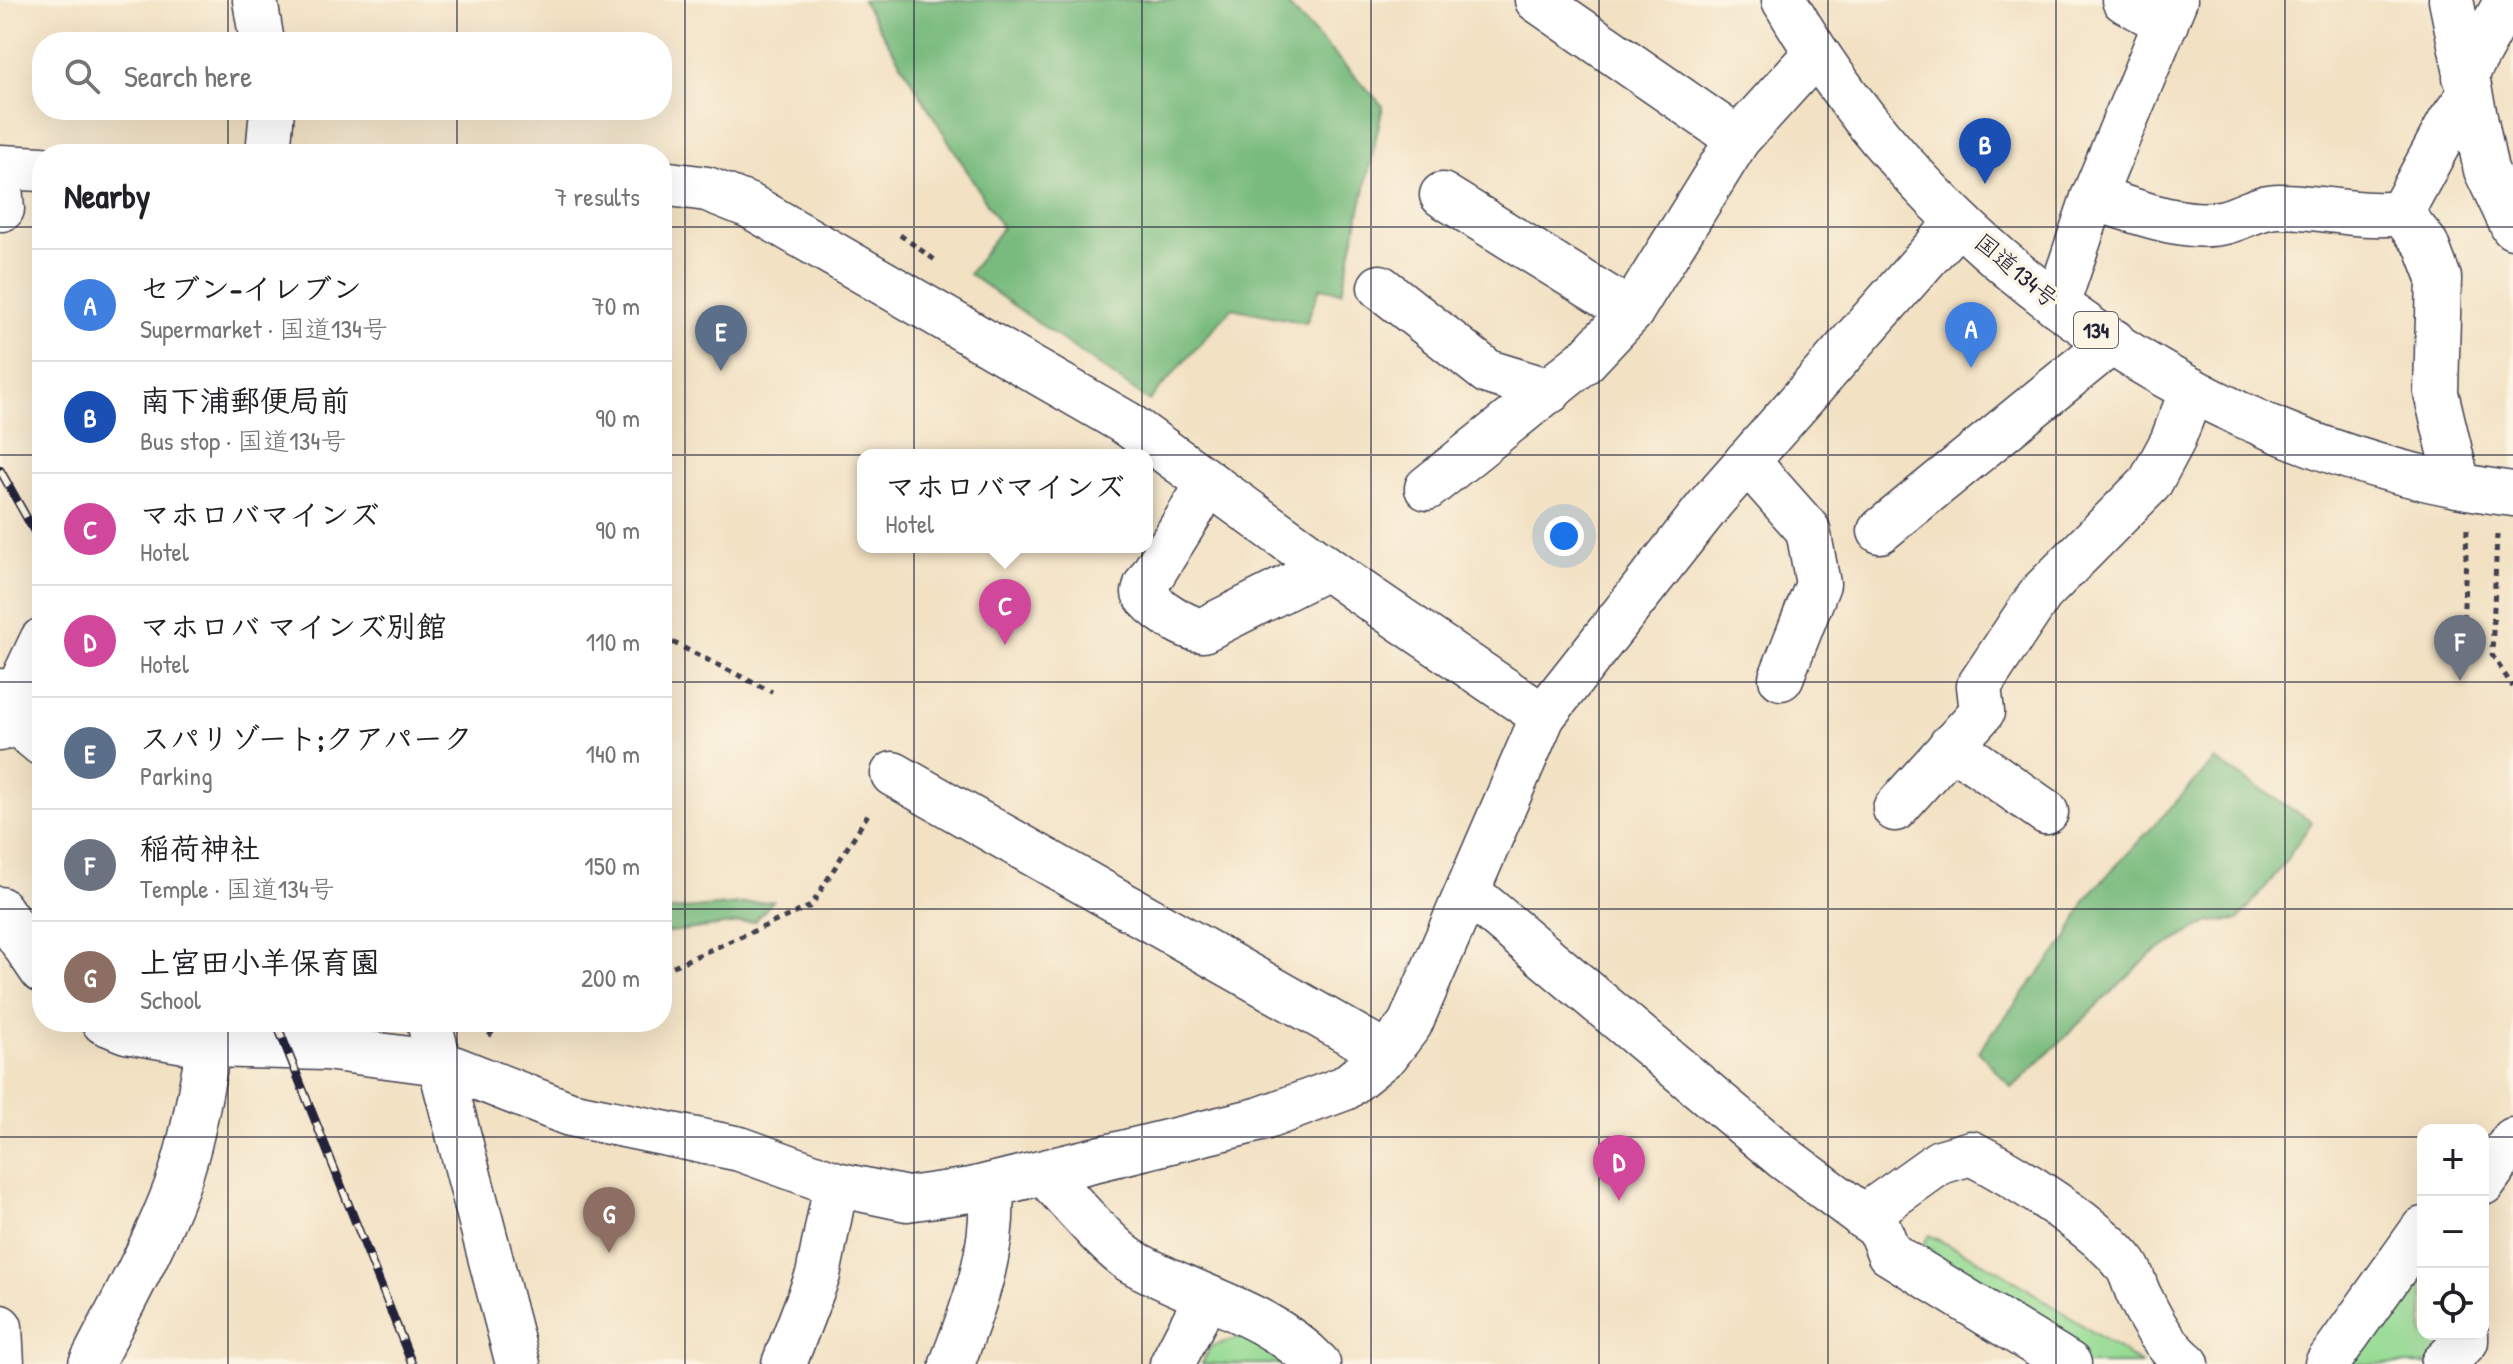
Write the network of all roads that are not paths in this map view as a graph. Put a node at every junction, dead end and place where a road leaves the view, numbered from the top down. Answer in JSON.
{"nodes":[{"id":1,"x":255,"y":0,"type":"edge"},
{"id":2,"x":1537,"y":0,"type":"edge"},
{"id":3,"x":1784,"y":0,"type":"edge"},
{"id":4,"x":2124,"y":0,"type":"edge"},
{"id":5,"x":2451,"y":0,"type":"edge"},
{"id":6,"x":2507,"y":0,"type":"edge"},
{"id":7,"x":2170,"y":11,"type":"edge"},
{"id":8,"x":260,"y":32,"type":"edge"},
{"id":9,"x":1815,"y":54,"type":"junction"},
{"id":10,"x":2468,"y":86,"type":"junction"},
{"id":11,"x":271,"y":120,"type":"edge"},
{"id":12,"x":1738,"y":139,"type":"junction"},
{"id":13,"x":269,"y":144,"type":"edge"},
{"id":14,"x":0,"y":167,"type":"edge"},
{"id":15,"x":32,"y":169,"type":"edge"},
{"id":16,"x":672,"y":184,"type":"edge"},
{"id":17,"x":1442,"y":195,"type":"dead end"},
{"id":18,"x":2093,"y":198,"type":"junction"},
{"id":19,"x":2401,"y":213,"type":"junction"},
{"id":20,"x":1958,"y":222,"type":"junction"},
{"id":21,"x":2513,"y":227,"type":"edge"},
{"id":22,"x":1380,"y":287,"type":"dead end"},
{"id":23,"x":2057,"y":305,"type":"junction"},
{"id":24,"x":1631,"y":312,"type":"junction"},
{"id":25,"x":2113,"y":341,"type":"junction"},
{"id":26,"x":2192,"y":390,"type":"junction"},
{"id":27,"x":1550,"y":391,"type":"junction"},
{"id":28,"x":1747,"y":461,"type":"junction"},
{"id":29,"x":1209,"y":483,"type":"junction"},
{"id":30,"x":1427,"y":488,"type":"dead end"},
{"id":31,"x":2485,"y":490,"type":"edge"},
{"id":32,"x":1880,"y":531,"type":"dead end"},
{"id":33,"x":1326,"y":568,"type":"junction"},
{"id":34,"x":32,"y":658,"type":"edge"},
{"id":35,"x":1781,"y":678,"type":"dead end"},
{"id":36,"x":3,"y":710,"type":"edge"},
{"id":37,"x":1543,"y":716,"type":"junction"},
{"id":38,"x":32,"y":736,"type":"edge"},
{"id":39,"x":1951,"y":745,"type":"junction"},
{"id":40,"x":893,"y":774,"type":"road end"},
{"id":41,"x":1895,"y":809,"type":"dead end"},
{"id":42,"x":2046,"y":812,"type":"dead end"},
{"id":43,"x":1468,"y":892,"type":"junction"},
{"id":44,"x":0,"y":909,"type":"edge"},
{"id":45,"x":32,"y":956,"type":"edge"},
{"id":46,"x":132,"y":1032,"type":"edge"},
{"id":47,"x":434,"y":1042,"type":"edge"},
{"id":48,"x":209,"y":1045,"type":"junction"},
{"id":49,"x":1387,"y":1054,"type":"junction"},
{"id":50,"x":2513,"y":1114,"type":"edge"},
{"id":51,"x":2489,"y":1140,"type":"edge"},
{"id":52,"x":2513,"y":1140,"type":"edge"},
{"id":53,"x":1044,"y":1173,"type":"junction"},
{"id":54,"x":2489,"y":1174,"type":"edge"},
{"id":55,"x":836,"y":1184,"type":"junction"},
{"id":56,"x":991,"y":1186,"type":"junction"},
{"id":57,"x":1863,"y":1217,"type":"junction"},
{"id":58,"x":2417,"y":1237,"type":"edge"},
{"id":59,"x":1206,"y":1298,"type":"junction"},
{"id":60,"x":0,"y":1327,"type":"edge"},
{"id":61,"x":2466,"y":1340,"type":"edge"},
{"id":62,"x":2,"y":1364,"type":"edge"},
{"id":63,"x":91,"y":1364,"type":"edge"},
{"id":64,"x":518,"y":1364,"type":"edge"},
{"id":65,"x":784,"y":1364,"type":"edge"},
{"id":66,"x":952,"y":1364,"type":"edge"},
{"id":67,"x":1172,"y":1364,"type":"edge"},
{"id":68,"x":1318,"y":1364,"type":"edge"},
{"id":69,"x":2069,"y":1364,"type":"edge"},
{"id":70,"x":2187,"y":1364,"type":"edge"},
{"id":71,"x":2327,"y":1364,"type":"edge"},
{"id":72,"x":2443,"y":1364,"type":"edge"}],
"edges":[{"from":1,"to":8,"type":"main road"},
{"from":2,"to":12,"type":"main road"},
{"from":3,"to":9,"type":"main road","name":"国道134号","number":"134"},
{"from":4,"to":7,"type":"main road"},
{"from":5,"to":10,"type":"main road"},
{"from":6,"to":10,"type":"main road"},
{"from":7,"to":18,"type":"main road"},
{"from":9,"to":12,"type":"main road"},
{"from":9,"to":20,"type":"main road","name":"国道134号","number":"134"},
{"from":10,"to":19,"type":"main road"},
{"from":10,"to":21,"type":"main road"},
{"from":11,"to":13,"type":"main road"},
{"from":12,"to":24,"type":"main road"},
{"from":14,"to":15,"type":"main road"},
{"from":16,"to":29,"type":"main road"},
{"from":17,"to":24,"type":"main road"},
{"from":18,"to":19,"type":"main road"},
{"from":18,"to":23,"type":"main road"},
{"from":19,"to":31,"type":"main road"},
{"from":20,"to":23,"type":"main road","name":"国道134号","number":"134"},
{"from":20,"to":28,"type":"main road"},
{"from":22,"to":27,"type":"main road"},
{"from":23,"to":25,"type":"main road","name":"国道134号","number":"134"},
{"from":24,"to":27,"type":"main road"},
{"from":25,"to":26,"type":"main road","name":"国道134号","number":"134"},
{"from":25,"to":32,"type":"main road"},
{"from":26,"to":31,"type":"main road","name":"国道134号","number":"134"},
{"from":26,"to":39,"type":"main road"},
{"from":27,"to":30,"type":"main road"},
{"from":28,"to":35,"type":"main road"},
{"from":28,"to":37,"type":"main road"},
{"from":29,"to":33,"type":"main road"},
{"from":29,"to":33,"type":"main road"},
{"from":33,"to":37,"type":"main road"},
{"from":34,"to":36,"type":"main road"},
{"from":36,"to":38,"type":"main road"},
{"from":37,"to":43,"type":"main road"},
{"from":39,"to":41,"type":"main road"},
{"from":39,"to":42,"type":"main road"},
{"from":40,"to":49,"type":"main road"},
{"from":43,"to":49,"type":"main road"},
{"from":43,"to":57,"type":"main road"},
{"from":44,"to":45,"type":"main road"},
{"from":46,"to":48,"type":"main road"},
{"from":47,"to":48,"type":"main road"},
{"from":47,"to":55,"type":"main road"},
{"from":47,"to":64,"type":"main road"},
{"from":48,"to":63,"type":"main road"},
{"from":49,"to":53,"type":"main road"},
{"from":50,"to":51,"type":"main road"},
{"from":52,"to":54,"type":"main road"},
{"from":53,"to":56,"type":"main road"},
{"from":53,"to":59,"type":"main road"},
{"from":55,"to":56,"type":"main road"},
{"from":55,"to":65,"type":"main road"},
{"from":56,"to":66,"type":"main road"},
{"from":57,"to":69,"type":"main road"},
{"from":57,"to":70,"type":"main road"},
{"from":58,"to":71,"type":"main road"},
{"from":59,"to":67,"type":"main road"},
{"from":59,"to":68,"type":"main road"},
{"from":60,"to":62,"type":"main road"},
{"from":61,"to":72,"type":"main road"}]}
